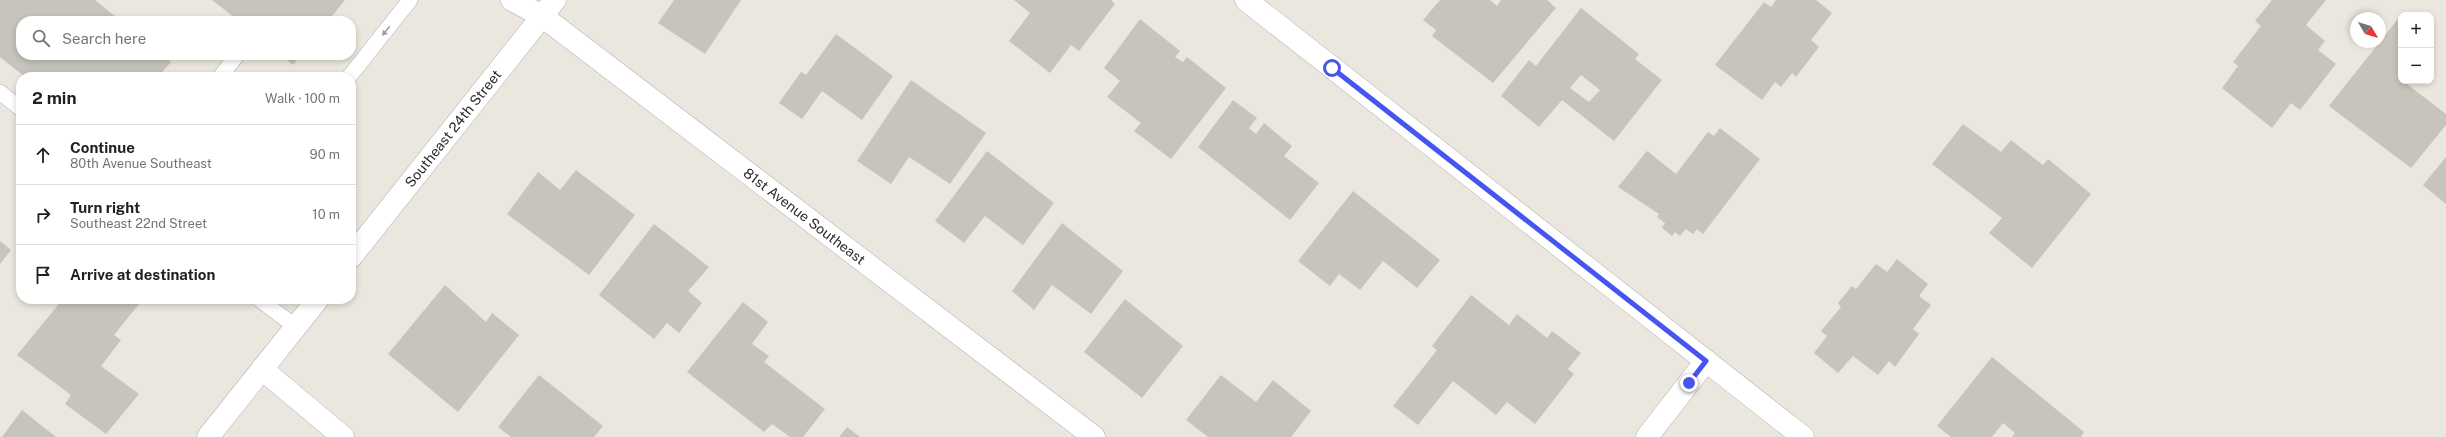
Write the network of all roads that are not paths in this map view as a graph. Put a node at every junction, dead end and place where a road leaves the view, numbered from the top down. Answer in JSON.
{"nodes":[{"id":1,"x":410,"y":0,"type":"edge"},
{"id":2,"x":512,"y":0,"type":"edge"},
{"id":3,"x":1246,"y":0,"type":"edge"},
{"id":4,"x":548,"y":8,"type":"edge"},
{"id":5,"x":233,"y":60,"type":"edge"},
{"id":6,"x":224,"y":72,"type":"edge"},
{"id":7,"x":353,"y":72,"type":"edge"},
{"id":8,"x":0,"y":92,"type":"edge"},
{"id":9,"x":16,"y":105,"type":"edge"},
{"id":10,"x":356,"y":251,"type":"edge"},
{"id":11,"x":266,"y":304,"type":"edge"},
{"id":12,"x":314,"y":304,"type":"edge"},
{"id":13,"x":296,"y":327,"type":"junction"},
{"id":14,"x":1706,"y":361,"type":"junction"},
{"id":15,"x":262,"y":370,"type":"junction"},
{"id":16,"x":208,"y":437,"type":"edge"},
{"id":17,"x":343,"y":437,"type":"edge"},
{"id":18,"x":1094,"y":437,"type":"edge"},
{"id":19,"x":1647,"y":437,"type":"edge"},
{"id":20,"x":1803,"y":437,"type":"edge"}],
"edges":[{"from":1,"to":7,"type":"lane","one_way":true},
{"from":2,"to":4,"type":"street","name":"81st Avenue Southeast"},
{"from":3,"to":14,"type":"street"},
{"from":4,"to":10,"type":"street","name":"Southeast 24th Street"},
{"from":4,"to":18,"type":"street","name":"81st Avenue Southeast"},
{"from":5,"to":6,"type":"lane"},
{"from":8,"to":9,"type":"lane"},
{"from":11,"to":13,"type":"lane"},
{"from":12,"to":13,"type":"street"},
{"from":13,"to":15,"type":"street"},
{"from":14,"to":19,"type":"street"},
{"from":14,"to":20,"type":"street"},
{"from":15,"to":16,"type":"street"},
{"from":15,"to":17,"type":"street"}]}
